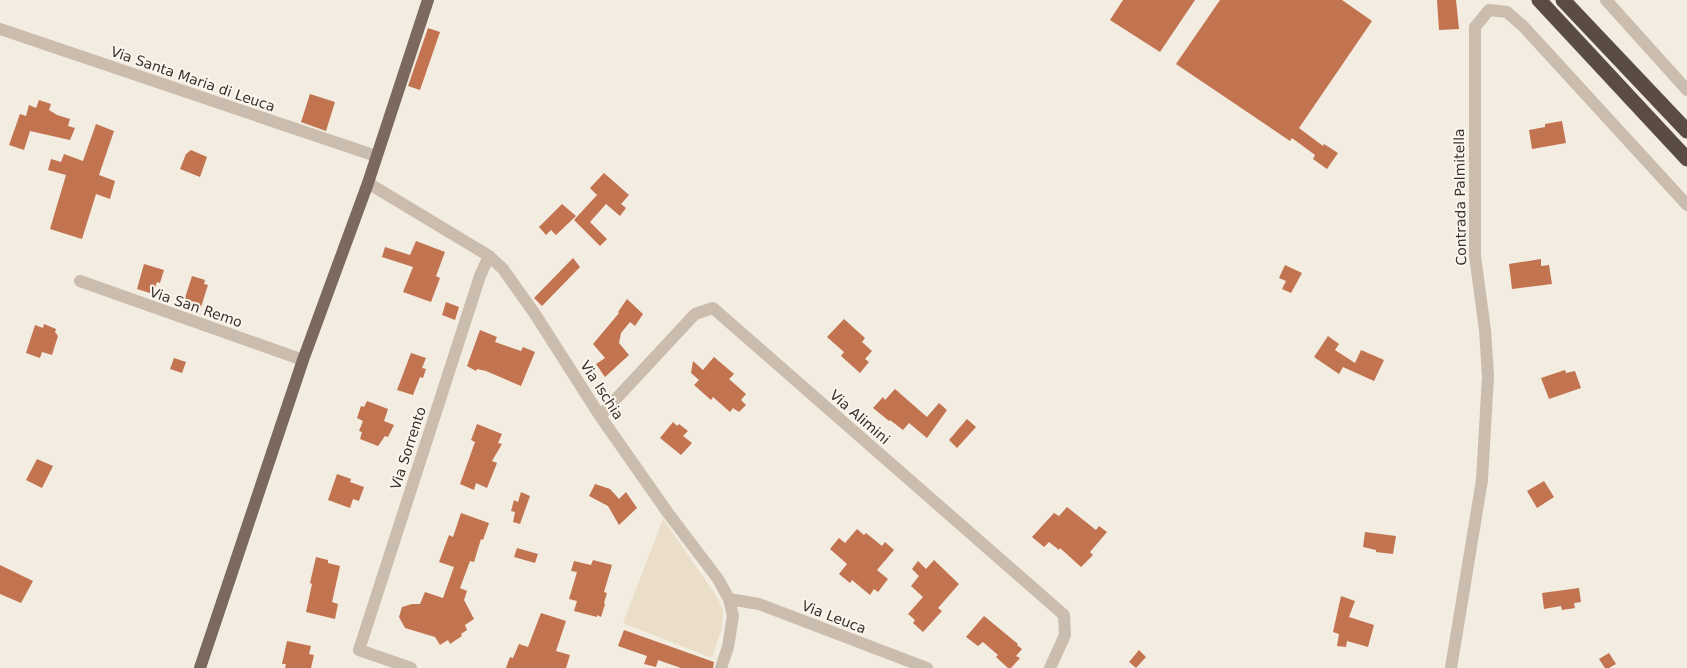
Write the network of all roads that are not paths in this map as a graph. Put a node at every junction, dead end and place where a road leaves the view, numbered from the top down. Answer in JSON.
{"nodes":[{"id":1,"x":428,"y":0,"type":"edge"},
{"id":2,"x":1540,"y":0,"type":"edge"},
{"id":3,"x":1564,"y":0,"type":"edge"},
{"id":4,"x":1606,"y":0,"type":"edge"},
{"id":5,"x":0,"y":29,"type":"edge"},
{"id":6,"x":1687,"y":90,"type":"edge"},
{"id":7,"x":1687,"y":131,"type":"edge"},
{"id":8,"x":376,"y":156,"type":"junction"},
{"id":9,"x":1687,"y":159,"type":"edge"},
{"id":10,"x":368,"y":183,"type":"junction"},
{"id":11,"x":1687,"y":206,"type":"edge"},
{"id":12,"x":489,"y":256,"type":"junction"},
{"id":13,"x":80,"y":282,"type":"dead end"},
{"id":14,"x":303,"y":360,"type":"junction"},
{"id":15,"x":600,"y":416,"type":"junction"},
{"id":16,"x":729,"y":599,"type":"junction"},
{"id":17,"x":200,"y":668,"type":"edge"},
{"id":18,"x":411,"y":668,"type":"edge"},
{"id":19,"x":721,"y":668,"type":"edge"},
{"id":20,"x":927,"y":668,"type":"edge"},
{"id":21,"x":1050,"y":668,"type":"edge"},
{"id":22,"x":1451,"y":668,"type":"edge"}],
"edges":[{"from":1,"to":8,"type":"main road"},
{"from":2,"to":9,"type":"highway"},
{"from":3,"to":7,"type":"highway"},
{"from":4,"to":6,"type":"street"},
{"from":5,"to":8,"type":"street","name":"Via Santa Maria di Leuca"},
{"from":8,"to":10,"type":"main road"},
{"from":10,"to":12,"type":"street","name":"Via Ischia"},
{"from":10,"to":14,"type":"main road"},
{"from":11,"to":22,"type":"street","name":"Contrada Palmitella"},
{"from":12,"to":15,"type":"street","name":"Via Ischia"},
{"from":12,"to":18,"type":"street","name":"Via Sorrento"},
{"from":13,"to":14,"type":"street","name":"Via San Remo"},
{"from":14,"to":17,"type":"main road"},
{"from":15,"to":16,"type":"street","name":"Via Ischia"},
{"from":15,"to":21,"type":"street","name":"Via Alimini"},
{"from":16,"to":19,"type":"street","name":"Via Ischia"},
{"from":16,"to":20,"type":"street","name":"Via Leuca"}]}
